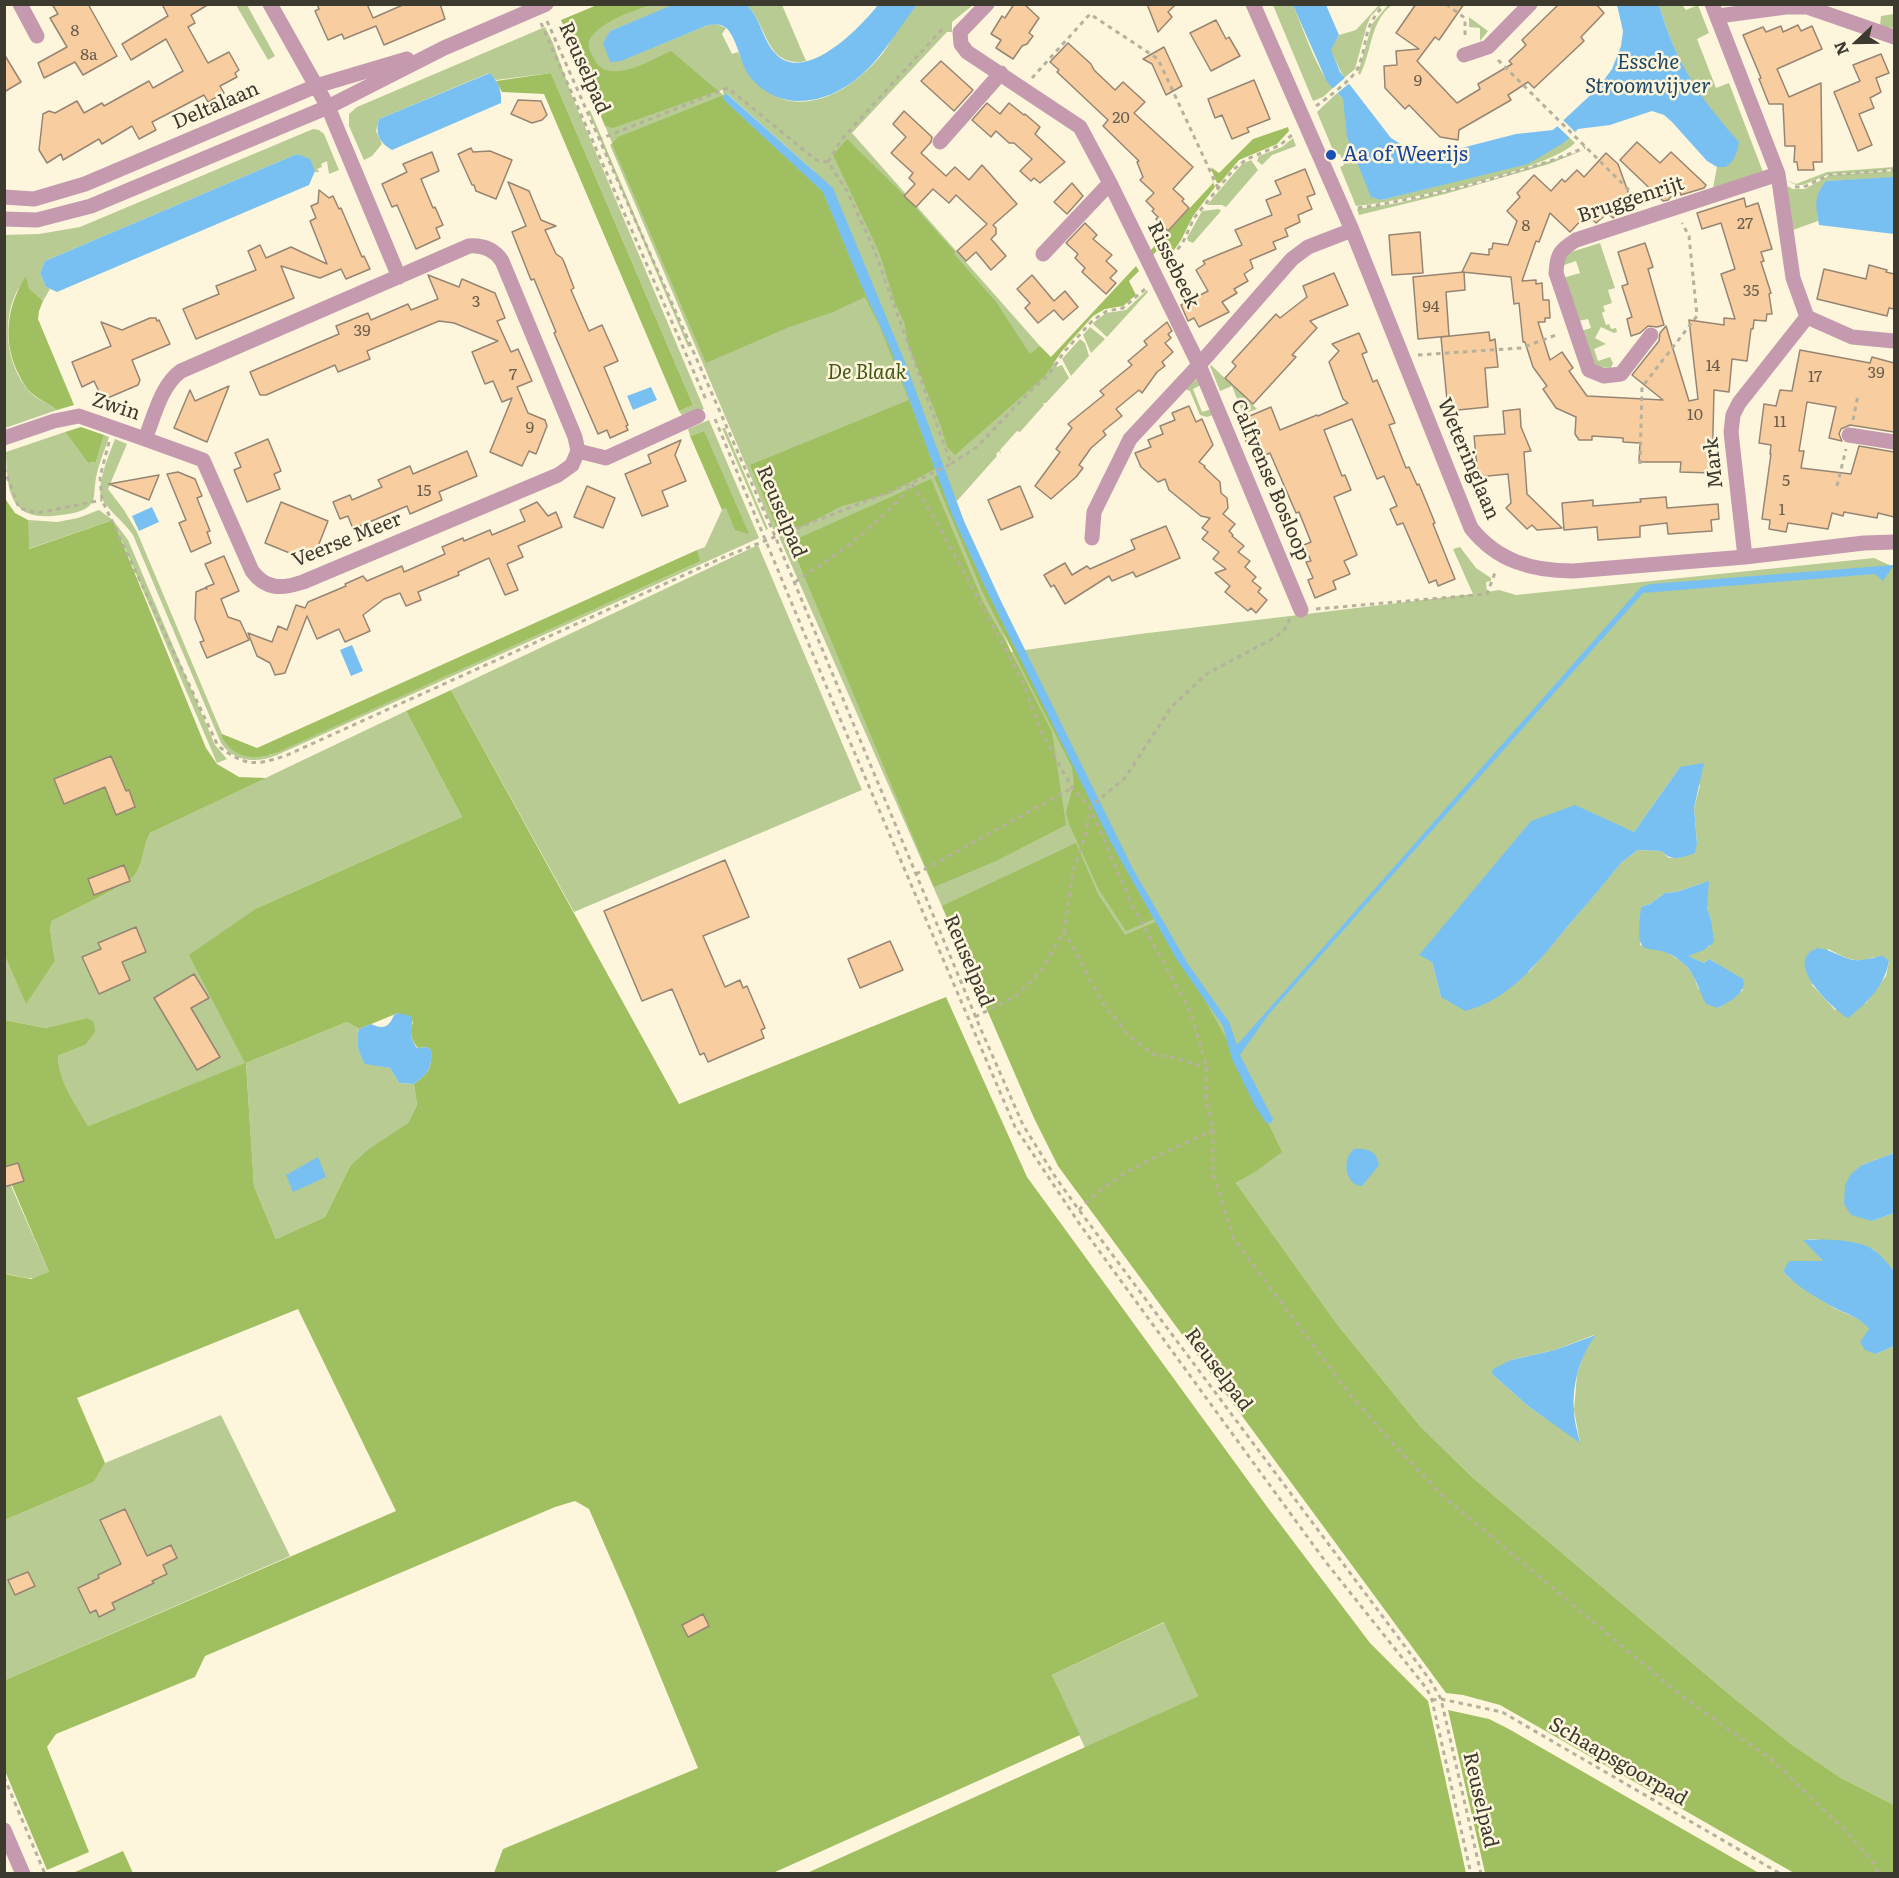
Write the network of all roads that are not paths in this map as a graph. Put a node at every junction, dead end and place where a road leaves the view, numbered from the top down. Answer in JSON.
{"nodes":[{"id":1,"x":20,"y":4,"type":"edge"},
{"id":2,"x":270,"y":4,"type":"edge"},
{"id":3,"x":987,"y":4,"type":"edge"},
{"id":4,"x":1253,"y":4,"type":"edge"},
{"id":5,"x":1530,"y":4,"type":"edge"},
{"id":6,"x":541,"y":7,"type":"edge"},
{"id":7,"x":1715,"y":10,"type":"edge"},
{"id":8,"x":37,"y":36,"type":"dead end"},
{"id":9,"x":1894,"y":38,"type":"edge"},
{"id":10,"x":444,"y":48,"type":"junction"},
{"id":11,"x":1464,"y":55,"type":"road end"},
{"id":12,"x":1001,"y":72,"type":"junction"},
{"id":13,"x":316,"y":86,"type":"junction"},
{"id":14,"x":328,"y":107,"type":"junction"},
{"id":15,"x":940,"y":142,"type":"dead end"},
{"id":16,"x":1779,"y":178,"type":"junction"},
{"id":17,"x":1110,"y":183,"type":"junction"},
{"id":18,"x":4,"y":197,"type":"edge"},
{"id":19,"x":4,"y":219,"type":"edge"},
{"id":20,"x":1352,"y":230,"type":"junction"},
{"id":21,"x":1043,"y":255,"type":"dead end"},
{"id":22,"x":399,"y":277,"type":"junction"},
{"id":23,"x":1807,"y":317,"type":"junction"},
{"id":24,"x":1651,"y":335,"type":"dead end"},
{"id":25,"x":1894,"y":341,"type":"edge"},
{"id":26,"x":1199,"y":365,"type":"junction"},
{"id":27,"x":698,"y":416,"type":"dead end"},
{"id":28,"x":1849,"y":435,"type":"dead end"},
{"id":29,"x":4,"y":438,"type":"edge"},
{"id":30,"x":145,"y":439,"type":"junction"},
{"id":31,"x":1894,"y":442,"type":"edge"},
{"id":32,"x":578,"y":451,"type":"junction"},
{"id":33,"x":1092,"y":538,"type":"dead end"},
{"id":34,"x":1894,"y":542,"type":"edge"},
{"id":35,"x":1745,"y":558,"type":"junction"},
{"id":36,"x":1301,"y":610,"type":"road end"},
{"id":37,"x":4,"y":1830,"type":"edge"},
{"id":38,"x":23,"y":1874,"type":"edge"}],
"edges":[{"from":1,"to":8,"type":"street"},
{"from":2,"to":13,"type":"street"},
{"from":3,"to":12,"type":"street","name":"Rissebeek"},
{"from":4,"to":20,"type":"street","name":"Weteringlaan"},
{"from":5,"to":11,"type":"street"},
{"from":6,"to":10,"type":"street"},
{"from":7,"to":9,"type":"street"},
{"from":7,"to":16,"type":"street"},
{"from":10,"to":13,"type":"street","name":"Deltalaan"},
{"from":10,"to":14,"type":"street"},
{"from":12,"to":15,"type":"street"},
{"from":12,"to":17,"type":"street","name":"Rissebeek"},
{"from":13,"to":14,"type":"street"},
{"from":13,"to":18,"type":"street","name":"Deltalaan"},
{"from":14,"to":19,"type":"street"},
{"from":14,"to":22,"type":"street"},
{"from":16,"to":23,"type":"street"},
{"from":16,"to":24,"type":"street","name":"Bruggenrijt"},
{"from":17,"to":21,"type":"street"},
{"from":17,"to":26,"type":"street","name":"Rissebeek"},
{"from":20,"to":26,"type":"street"},
{"from":20,"to":35,"type":"street","name":"Weteringlaan"},
{"from":22,"to":30,"type":"street"},
{"from":22,"to":32,"type":"street"},
{"from":23,"to":25,"type":"street"},
{"from":23,"to":35,"type":"street","name":"Mark"},
{"from":26,"to":33,"type":"street"},
{"from":26,"to":36,"type":"street","name":"Calfvense Bosloop"},
{"from":27,"to":32,"type":"street"},
{"from":28,"to":31,"type":"street"},
{"from":29,"to":30,"type":"street","name":"Zwin"},
{"from":30,"to":32,"type":"street","name":"Veerse Meer"},
{"from":34,"to":35,"type":"street","name":"Weteringlaan"},
{"from":37,"to":38,"type":"street"}]}
